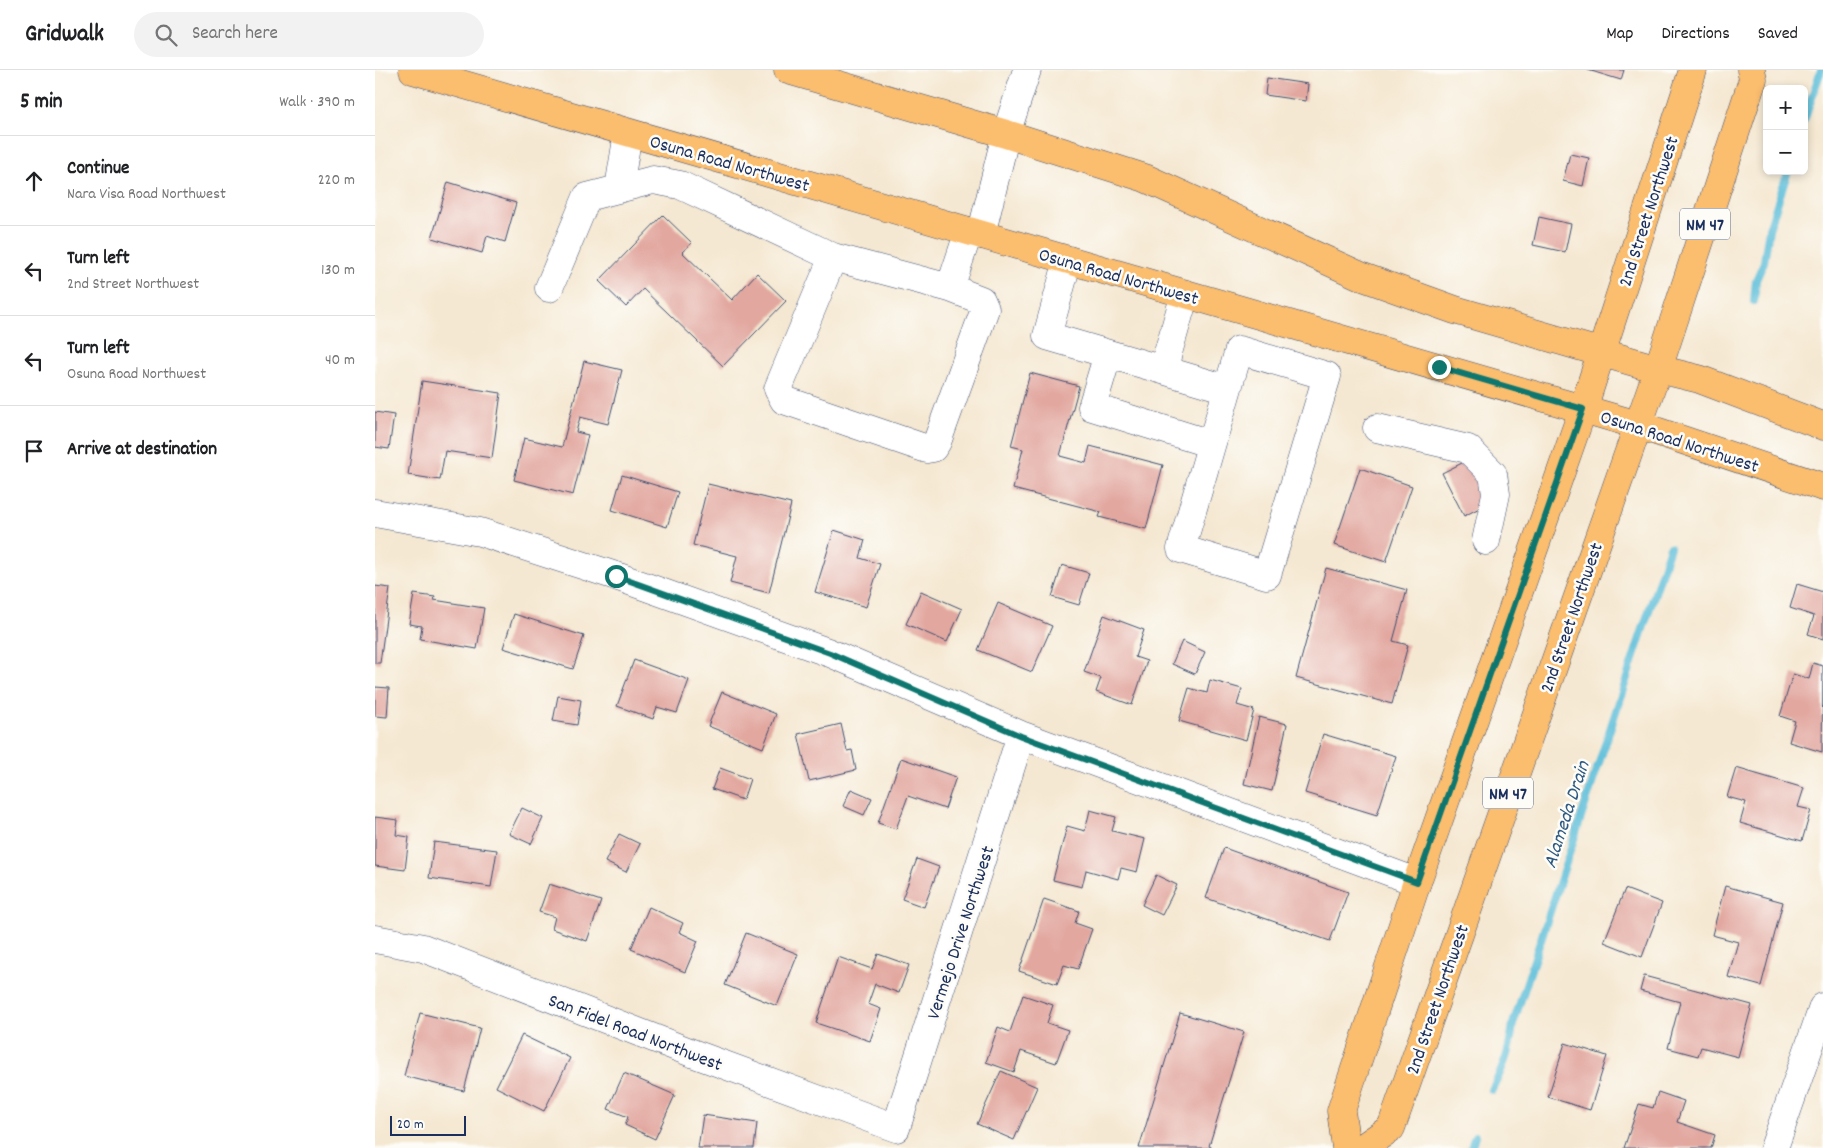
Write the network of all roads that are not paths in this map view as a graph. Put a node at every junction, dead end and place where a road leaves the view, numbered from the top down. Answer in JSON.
{"nodes":[{"id":1,"x":413,"y":70,"type":"edge"},
{"id":2,"x":788,"y":70,"type":"edge"},
{"id":3,"x":1027,"y":70,"type":"edge"},
{"id":4,"x":1693,"y":70,"type":"edge"},
{"id":5,"x":1751,"y":70,"type":"edge"},
{"id":6,"x":628,"y":132,"type":"junction"},
{"id":7,"x":1006,"y":134,"type":"junction"},
{"id":8,"x":619,"y":188,"type":"junction"},
{"id":9,"x":975,"y":233,"type":"junction"},
{"id":10,"x":833,"y":257,"type":"junction"},
{"id":11,"x":1068,"y":260,"type":"junction"},
{"id":12,"x":549,"y":288,"type":"dead end"},
{"id":13,"x":950,"y":288,"type":"junction"},
{"id":14,"x":1185,"y":294,"type":"junction"},
{"id":15,"x":1602,"y":352,"type":"junction"},
{"id":16,"x":1108,"y":354,"type":"junction"},
{"id":17,"x":1658,"y":369,"type":"junction"},
{"id":18,"x":1163,"y":370,"type":"junction"},
{"id":19,"x":1227,"y":389,"type":"junction"},
{"id":20,"x":1583,"y":409,"type":"junction"},
{"id":21,"x":1638,"y":425,"type":"junction"},
{"id":22,"x":1823,"y":426,"type":"edge"},
{"id":23,"x":1377,"y":428,"type":"dead end"},
{"id":24,"x":1211,"y":444,"type":"junction"},
{"id":25,"x":1823,"y":487,"type":"edge"},
{"id":26,"x":375,"y":513,"type":"edge"},
{"id":27,"x":1486,"y":541,"type":"dead end"},
{"id":28,"x":1021,"y":736,"type":"junction"},
{"id":29,"x":1417,"y":882,"type":"junction"},
{"id":30,"x":375,"y":939,"type":"edge"},
{"id":31,"x":1823,"y":1007,"type":"edge"},
{"id":32,"x":896,"y":1128,"type":"joint"},
{"id":33,"x":1346,"y":1148,"type":"edge"},
{"id":34,"x":1362,"y":1148,"type":"edge"},
{"id":35,"x":1774,"y":1148,"type":"edge"}],
"edges":[{"from":1,"to":6,"type":"main road","name":"Osuna Road Northwest"},
{"from":2,"to":7,"type":"main road"},
{"from":3,"to":7,"type":"street"},
{"from":4,"to":15,"type":"main road","name":"2nd Street Northwest","number":"NM 47"},
{"from":5,"to":17,"type":"main road","name":"2nd Street Northwest","number":"NM 47"},
{"from":6,"to":8,"type":"street"},
{"from":6,"to":9,"type":"main road","name":"Osuna Road Northwest"},
{"from":7,"to":9,"type":"street"},
{"from":7,"to":15,"type":"main road"},
{"from":8,"to":10,"type":"street"},
{"from":8,"to":12,"type":"street"},
{"from":9,"to":11,"type":"main road","name":"Osuna Road Northwest"},
{"from":9,"to":13,"type":"street"},
{"from":10,"to":13,"type":"street"},
{"from":10,"to":13,"type":"street"},
{"from":11,"to":14,"type":"main road","name":"Osuna Road Northwest"},
{"from":11,"to":16,"type":"street"},
{"from":14,"to":18,"type":"street"},
{"from":14,"to":20,"type":"main road","name":"Osuna Road Northwest"},
{"from":15,"to":17,"type":"main road"},
{"from":15,"to":20,"type":"main road","name":"2nd Street Northwest","number":"NM 47"},
{"from":16,"to":18,"type":"street"},
{"from":16,"to":24,"type":"street"},
{"from":17,"to":21,"type":"main road","name":"2nd Street Northwest","number":"NM 47"},
{"from":17,"to":22,"type":"main road"},
{"from":18,"to":19,"type":"street"},
{"from":19,"to":24,"type":"street"},
{"from":19,"to":24,"type":"street"},
{"from":20,"to":21,"type":"main road","name":"Osuna Road Northwest"},
{"from":20,"to":29,"type":"main road","name":"2nd Street Northwest","number":"NM 47"},
{"from":21,"to":25,"type":"main road","name":"Osuna Road Northwest"},
{"from":21,"to":34,"type":"main road","name":"2nd Street Northwest","number":"NM 47"},
{"from":23,"to":27,"type":"street"},
{"from":26,"to":28,"type":"street"},
{"from":28,"to":29,"type":"street"},
{"from":28,"to":32,"type":"street","name":"Vermejo Drive Northwest"},
{"from":29,"to":33,"type":"main road","name":"2nd Street Northwest","number":"NM 47"},
{"from":30,"to":32,"type":"street","name":"San Fidel Road Northwest"},
{"from":31,"to":35,"type":"street"}]}
